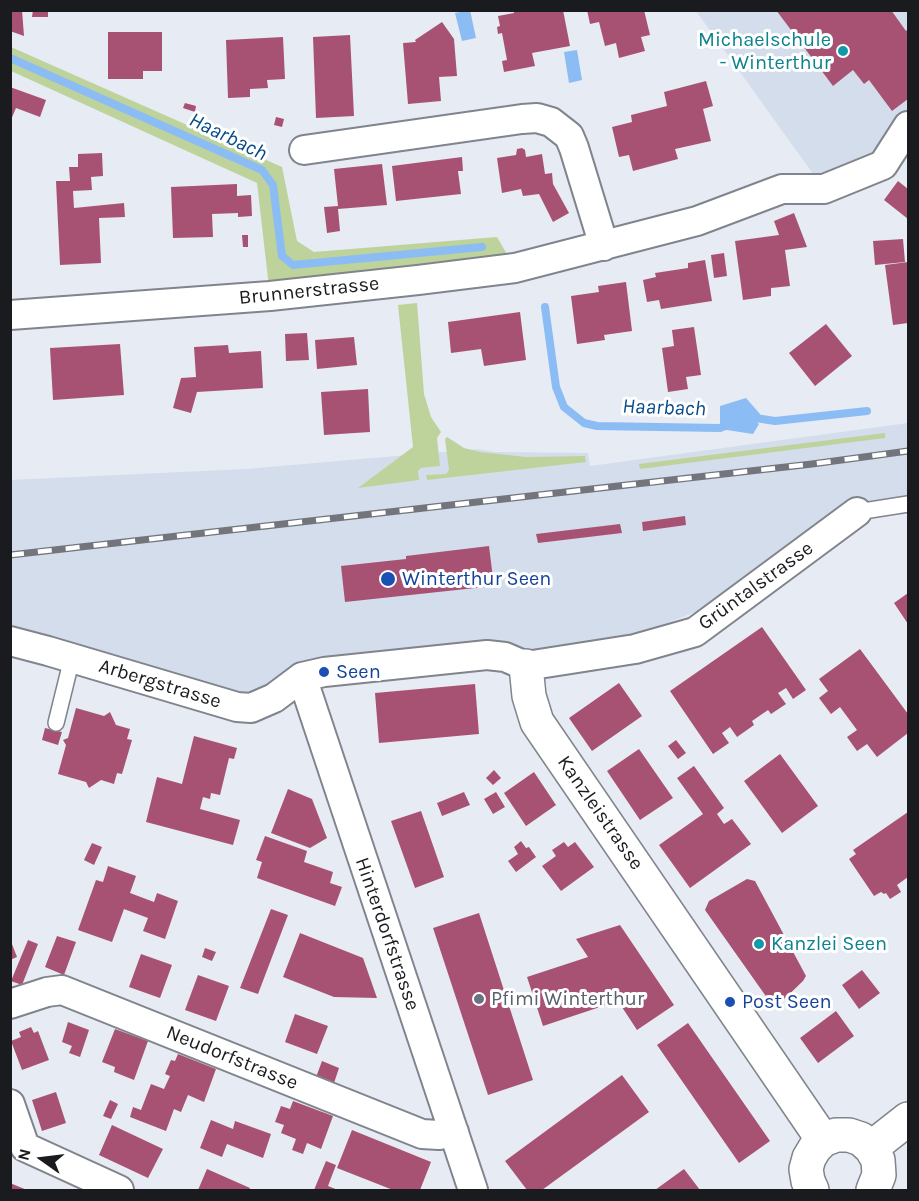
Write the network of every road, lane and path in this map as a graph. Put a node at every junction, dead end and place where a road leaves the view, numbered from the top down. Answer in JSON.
{"nodes":[{"id":1,"x":909,"y":126,"type":"edge"},
{"id":2,"x":304,"y":150,"type":"dead end"},
{"id":3,"x":604,"y":246,"type":"junction"},
{"id":4,"x":10,"y":315,"type":"edge"},
{"id":5,"x":909,"y":504,"type":"edge"},
{"id":6,"x":857,"y":512,"type":"joint"},
{"id":7,"x":10,"y":641,"type":"edge"},
{"id":8,"x":72,"y":658,"type":"junction"},
{"id":9,"x":526,"y":666,"type":"junction"},
{"id":10,"x":302,"y":677,"type":"junction"},
{"id":11,"x":56,"y":723,"type":"dead end"},
{"id":12,"x":10,"y":1004,"type":"edge"},
{"id":13,"x":10,"y":1104,"type":"edge"},
{"id":14,"x":909,"y":1119,"type":"edge"},
{"id":15,"x":454,"y":1132,"type":"junction"},
{"id":16,"x":823,"y":1140,"type":"junction"},
{"id":17,"x":871,"y":1148,"type":"junction"},
{"id":18,"x":119,"y":1191,"type":"edge"},
{"id":19,"x":473,"y":1191,"type":"edge"},
{"id":20,"x":812,"y":1191,"type":"edge"},
{"id":21,"x":873,"y":1191,"type":"edge"}],
"edges":[{"from":1,"to":3,"type":"street","name":"Brunnerstrasse"},
{"from":2,"to":3,"type":"street"},
{"from":3,"to":4,"type":"street","name":"Brunnerstrasse"},
{"from":5,"to":6,"type":"lane","name":"Grüntalstrasse"},
{"from":6,"to":9,"type":"street","name":"Grüntalstrasse"},
{"from":7,"to":8,"type":"street","name":"Arbergstrasse"},
{"from":8,"to":10,"type":"street","name":"Arbergstrasse"},
{"from":8,"to":11,"type":"lane"},
{"from":9,"to":10,"type":"street"},
{"from":9,"to":16,"type":"street","name":"Kanzleistrasse"},
{"from":10,"to":15,"type":"street","name":"Hinterdorfstrasse"},
{"from":12,"to":15,"type":"street","name":"Neudorfstrasse"},
{"from":13,"to":18,"type":"street"},
{"from":14,"to":17,"type":"street"},
{"from":15,"to":19,"type":"street","name":"Hinterdorfstrasse"},
{"from":16,"to":17,"type":"street"},
{"from":16,"to":20,"type":"street"},
{"from":17,"to":21,"type":"street"}]}
